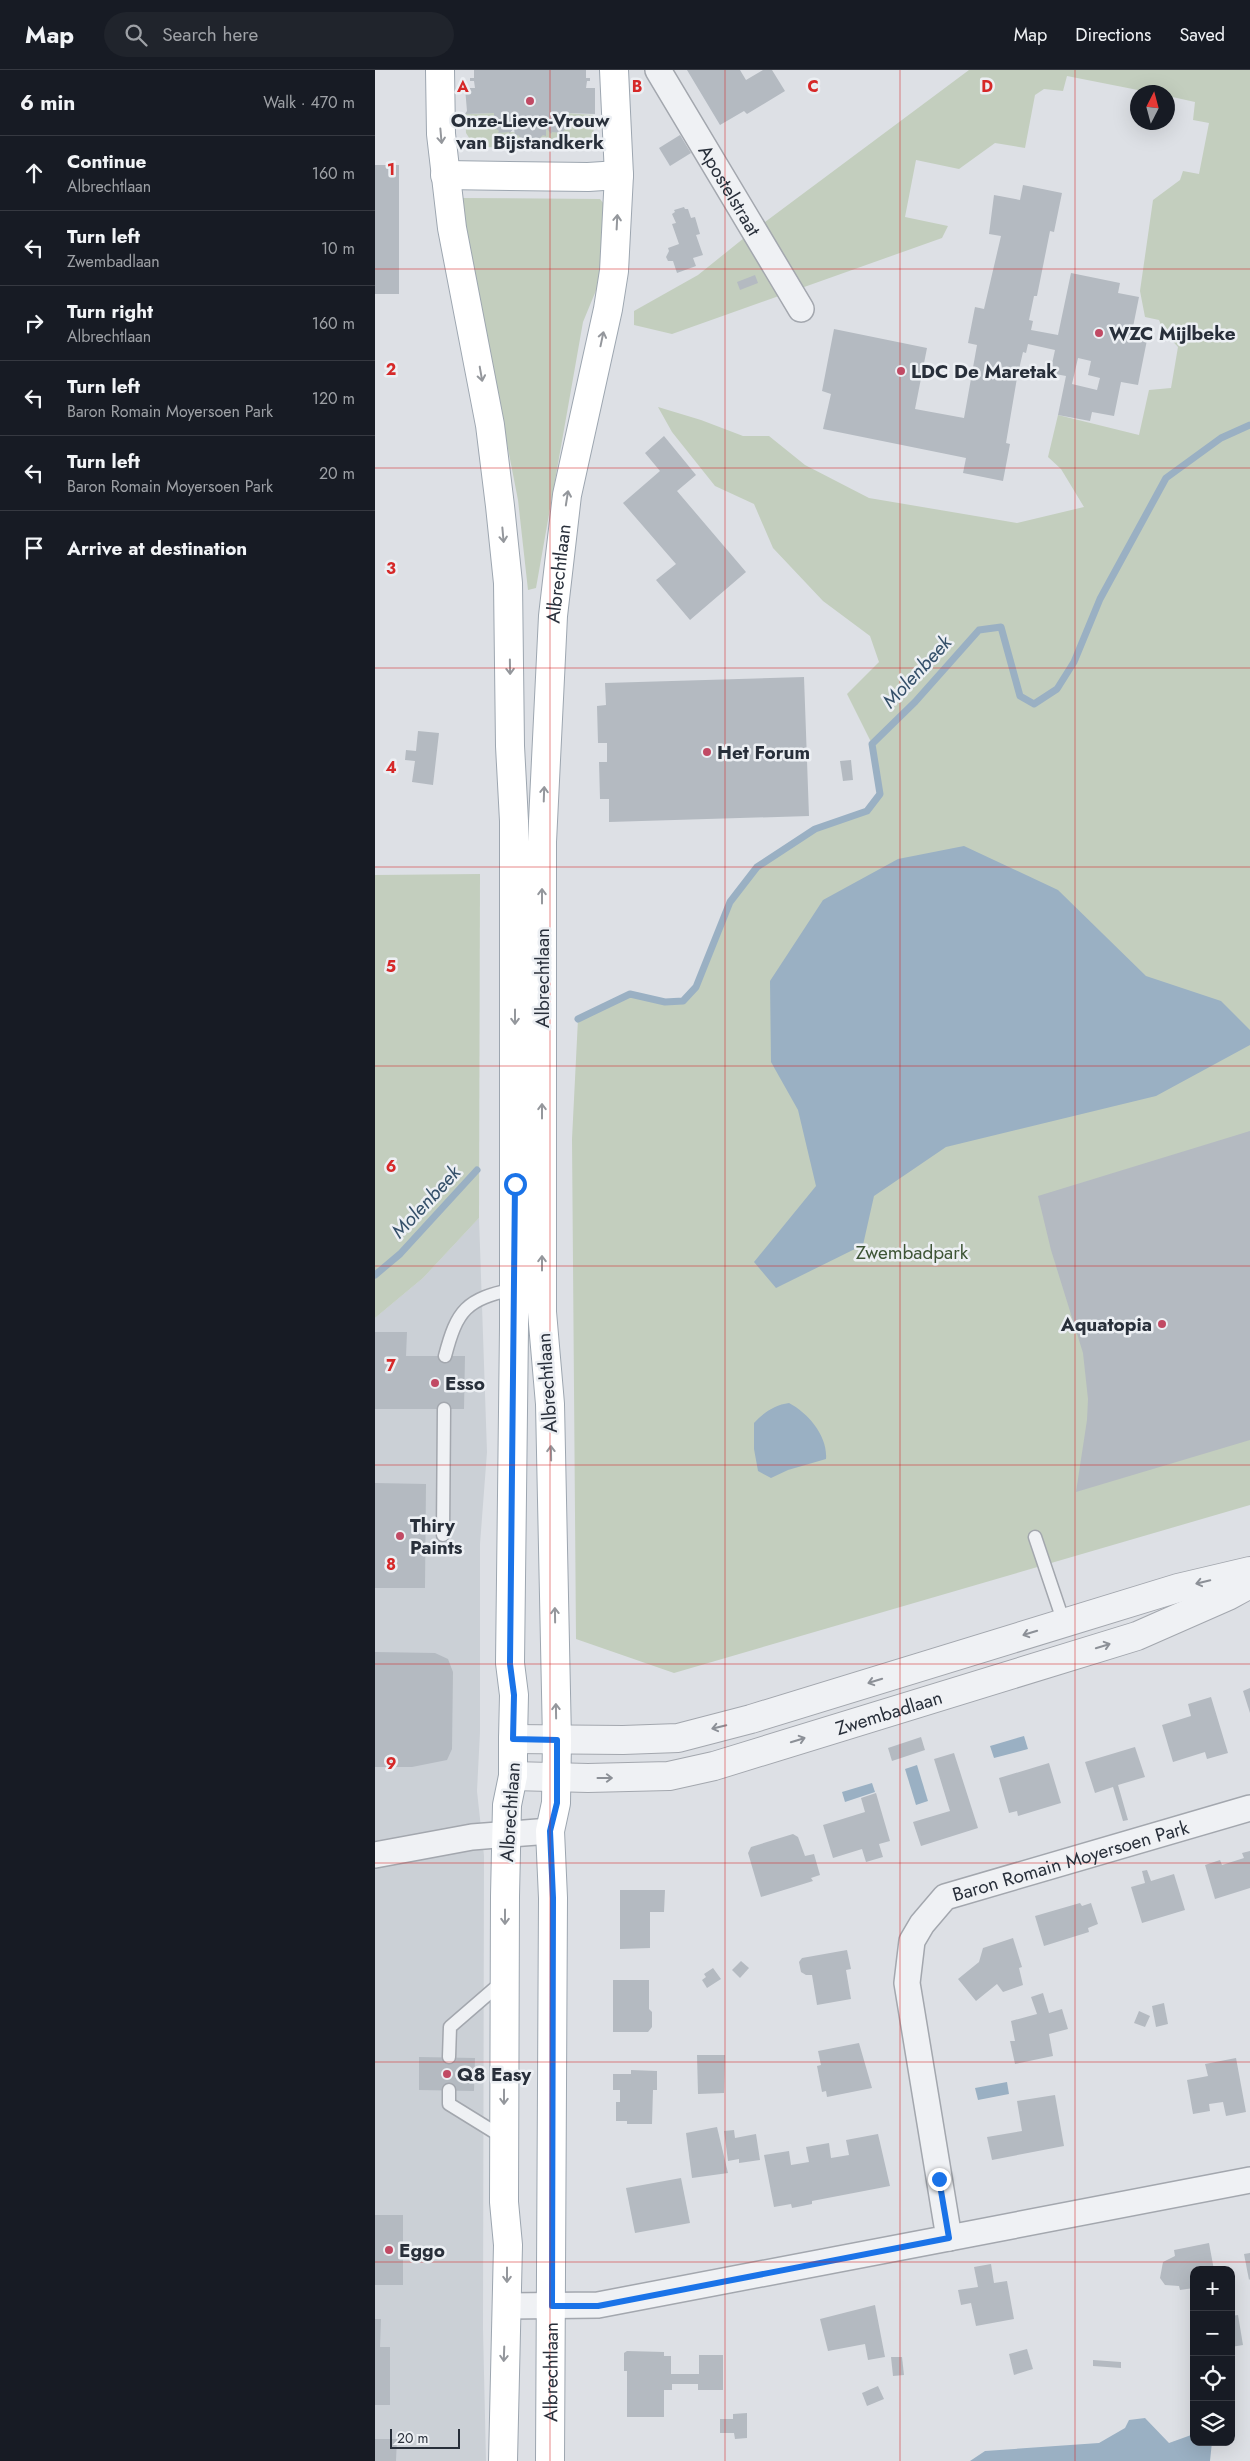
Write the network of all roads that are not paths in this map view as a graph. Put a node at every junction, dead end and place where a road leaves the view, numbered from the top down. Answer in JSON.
{"nodes":[{"id":1,"x":439,"y":70,"type":"edge"},
{"id":2,"x":613,"y":70,"type":"edge"},
{"id":3,"x":658,"y":70,"type":"edge"},
{"id":4,"x":619,"y":174,"type":"junction"},
{"id":5,"x":445,"y":175,"type":"junction"},
{"id":6,"x":801,"y":309,"type":"dead end"},
{"id":7,"x":514,"y":1290,"type":"junction"},
{"id":8,"x":445,"y":1356,"type":"dead end"},
{"id":9,"x":443,"y":1409,"type":"dead end"},
{"id":10,"x":443,"y":1534,"type":"dead end"},
{"id":11,"x":1035,"y":1537,"type":"dead end"},
{"id":12,"x":1250,"y":1571,"type":"edge"},
{"id":13,"x":1250,"y":1584,"type":"edge"},
{"id":14,"x":1064,"y":1623,"type":"junction"},
{"id":15,"x":925,"y":1702,"type":"junction"},
{"id":16,"x":751,"y":1719,"type":"junction"},
{"id":17,"x":513,"y":1739,"type":"junction"},
{"id":18,"x":557,"y":1740,"type":"junction"},
{"id":19,"x":763,"y":1751,"type":"junction"},
{"id":20,"x":513,"y":1776,"type":"junction"},
{"id":21,"x":557,"y":1777,"type":"junction"},
{"id":22,"x":1250,"y":1808,"type":"edge"},
{"id":23,"x":550,"y":1831,"type":"junction"},
{"id":24,"x":507,"y":1834,"type":"junction"},
{"id":25,"x":375,"y":1855,"type":"edge"},
{"id":26,"x":504,"y":1980,"type":"junction"},
{"id":27,"x":449,"y":2057,"type":"dead end"},
{"id":28,"x":449,"y":2090,"type":"dead end"},
{"id":29,"x":504,"y":2138,"type":"junction"},
{"id":30,"x":1250,"y":2180,"type":"edge"},
{"id":31,"x":949,"y":2238,"type":"junction"},
{"id":32,"x":507,"y":2306,"type":"junction"},
{"id":33,"x":552,"y":2306,"type":"junction"},
{"id":34,"x":503,"y":2461,"type":"edge"},
{"id":35,"x":550,"y":2461,"type":"edge"}],
"edges":[{"from":1,"to":5,"type":"main road","name":"Albrechtlaan","one_way":true},
{"from":2,"to":4,"type":"main road","name":"Albrechtlaan"},
{"from":3,"to":6,"type":"street","name":"Apostelstraat"},
{"from":4,"to":5,"type":"main road"},
{"from":18,"to":4,"type":"main road","name":"Albrechtlaan","one_way":true},
{"from":5,"to":7,"type":"main road","name":"Albrechtlaan","one_way":true},
{"from":7,"to":8,"type":"lane"},
{"from":7,"to":17,"type":"main road","name":"Albrechtlaan"},
{"from":9,"to":10,"type":"lane"},
{"from":11,"to":14,"type":"lane"},
{"from":12,"to":14,"type":"street","name":"Zwembadlaan","one_way":true},
{"from":15,"to":13,"type":"street","name":"Zwembadlaan","one_way":true},
{"from":14,"to":15,"type":"street"},
{"from":14,"to":16,"type":"street","name":"Zwembadlaan","one_way":true},
{"from":19,"to":15,"type":"street","name":"Zwembadlaan","one_way":true},
{"from":16,"to":18,"type":"street","name":"Zwembadlaan","one_way":true},
{"from":16,"to":19,"type":"street"},
{"from":17,"to":18,"type":"street","name":"Zwembadlaan"},
{"from":17,"to":20,"type":"main road","name":"Albrechtlaan"},
{"from":18,"to":21,"type":"main road","name":"Albrechtlaan"},
{"from":21,"to":19,"type":"street","name":"Zwembadlaan","one_way":true},
{"from":20,"to":21,"type":"street","name":"Zwembadlaan"},
{"from":20,"to":24,"type":"main road","name":"Albrechtlaan"},
{"from":21,"to":23,"type":"main road","name":"Albrechtlaan"},
{"from":22,"to":31,"type":"street","name":"Baron Romain Moyersoen Park"},
{"from":23,"to":24,"type":"street"},
{"from":23,"to":33,"type":"main road","name":"Albrechtlaan"},
{"from":24,"to":25,"type":"street"},
{"from":24,"to":26,"type":"main road","name":"Albrechtlaan","one_way":true},
{"from":26,"to":27,"type":"lane"},
{"from":26,"to":29,"type":"main road","name":"Albrechtlaan","one_way":true},
{"from":28,"to":29,"type":"lane"},
{"from":29,"to":32,"type":"main road","name":"Albrechtlaan","one_way":true},
{"from":30,"to":31,"type":"street"},
{"from":31,"to":33,"type":"street"},
{"from":32,"to":33,"type":"street"},
{"from":32,"to":34,"type":"main road","name":"Albrechtlaan","one_way":true},
{"from":33,"to":35,"type":"main road","name":"Albrechtlaan"}]}
